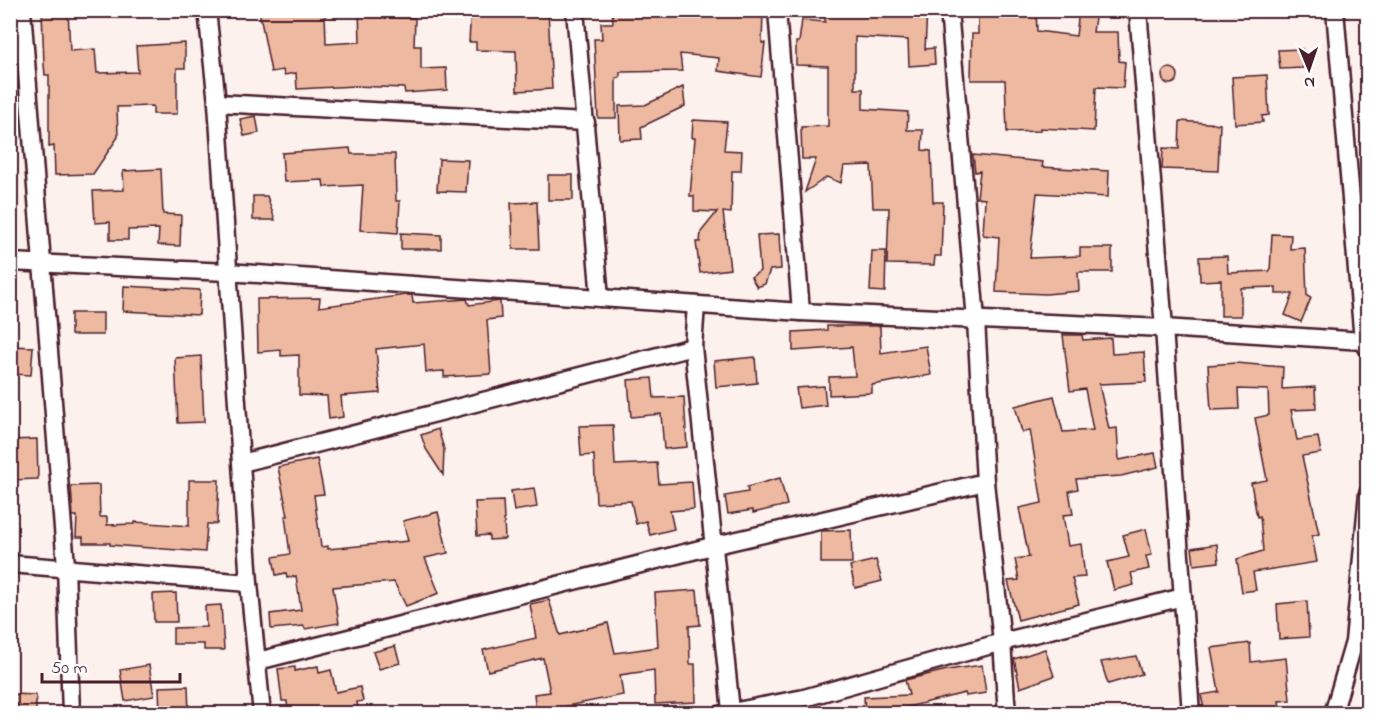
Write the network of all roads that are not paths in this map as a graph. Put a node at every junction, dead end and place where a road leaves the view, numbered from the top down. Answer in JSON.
{"nodes":[{"id":1,"x":22,"y":10,"type":"edge"},
{"id":2,"x":207,"y":10,"type":"edge"},
{"id":3,"x":575,"y":10,"type":"edge"},
{"id":4,"x":777,"y":10,"type":"edge"},
{"id":5,"x":949,"y":10,"type":"edge"},
{"id":6,"x":1138,"y":10,"type":"edge"},
{"id":7,"x":1335,"y":10,"type":"edge"},
{"id":8,"x":217,"y":103,"type":"junction"},
{"id":9,"x":586,"y":122,"type":"junction"},
{"id":10,"x":10,"y":262,"type":"edge"},
{"id":11,"x":41,"y":263,"type":"junction"},
{"id":12,"x":228,"y":272,"type":"junction"},
{"id":13,"x":600,"y":298,"type":"junction"},
{"id":14,"x":696,"y":305,"type":"junction"},
{"id":15,"x":801,"y":312,"type":"junction"},
{"id":16,"x":976,"y":320,"type":"junction"},
{"id":17,"x":1164,"y":328,"type":"junction"},
{"id":18,"x":1365,"y":345,"type":"edge"},
{"id":19,"x":693,"y":347,"type":"junction"},
{"id":20,"x":242,"y":463,"type":"junction"},
{"id":21,"x":984,"y":482,"type":"junction"},
{"id":22,"x":1368,"y":493,"type":"edge"},
{"id":23,"x":712,"y":546,"type":"junction"},
{"id":24,"x":10,"y":564,"type":"edge"},
{"id":25,"x":66,"y":566,"type":"junction"},
{"id":26,"x":249,"y":583,"type":"junction"},
{"id":27,"x":1183,"y":597,"type":"junction"},
{"id":28,"x":1002,"y":642,"type":"junction"},
{"id":29,"x":258,"y":661,"type":"junction"},
{"id":30,"x":805,"y":706,"type":"edge"},
{"id":31,"x":726,"y":712,"type":"edge"},
{"id":32,"x":71,"y":714,"type":"edge"},
{"id":33,"x":262,"y":714,"type":"edge"},
{"id":34,"x":1006,"y":714,"type":"edge"},
{"id":35,"x":1191,"y":714,"type":"edge"},
{"id":36,"x":1333,"y":714,"type":"edge"}],
"edges":[{"from":1,"to":11,"type":"street"},
{"from":2,"to":8,"type":"street"},
{"from":3,"to":9,"type":"street"},
{"from":4,"to":15,"type":"street"},
{"from":5,"to":16,"type":"street"},
{"from":6,"to":17,"type":"street"},
{"from":7,"to":18,"type":"street"},
{"from":8,"to":9,"type":"street"},
{"from":8,"to":12,"type":"street"},
{"from":9,"to":13,"type":"street"},
{"from":10,"to":11,"type":"street"},
{"from":11,"to":12,"type":"street"},
{"from":11,"to":25,"type":"street"},
{"from":12,"to":13,"type":"street"},
{"from":12,"to":20,"type":"street"},
{"from":13,"to":14,"type":"street"},
{"from":14,"to":15,"type":"street"},
{"from":14,"to":19,"type":"street"},
{"from":15,"to":16,"type":"street"},
{"from":16,"to":17,"type":"street"},
{"from":16,"to":21,"type":"street"},
{"from":17,"to":18,"type":"street"},
{"from":17,"to":27,"type":"street"},
{"from":19,"to":20,"type":"street"},
{"from":19,"to":23,"type":"street"},
{"from":20,"to":26,"type":"street"},
{"from":21,"to":23,"type":"street"},
{"from":21,"to":28,"type":"street"},
{"from":22,"to":36,"type":"street"},
{"from":23,"to":29,"type":"street"},
{"from":23,"to":31,"type":"street"},
{"from":24,"to":25,"type":"street"},
{"from":25,"to":26,"type":"street"},
{"from":25,"to":32,"type":"street"},
{"from":26,"to":29,"type":"street"},
{"from":27,"to":28,"type":"street"},
{"from":27,"to":35,"type":"street"},
{"from":28,"to":30,"type":"street"},
{"from":28,"to":34,"type":"street"},
{"from":29,"to":33,"type":"street"},
{"from":30,"to":31,"type":"street"}]}
